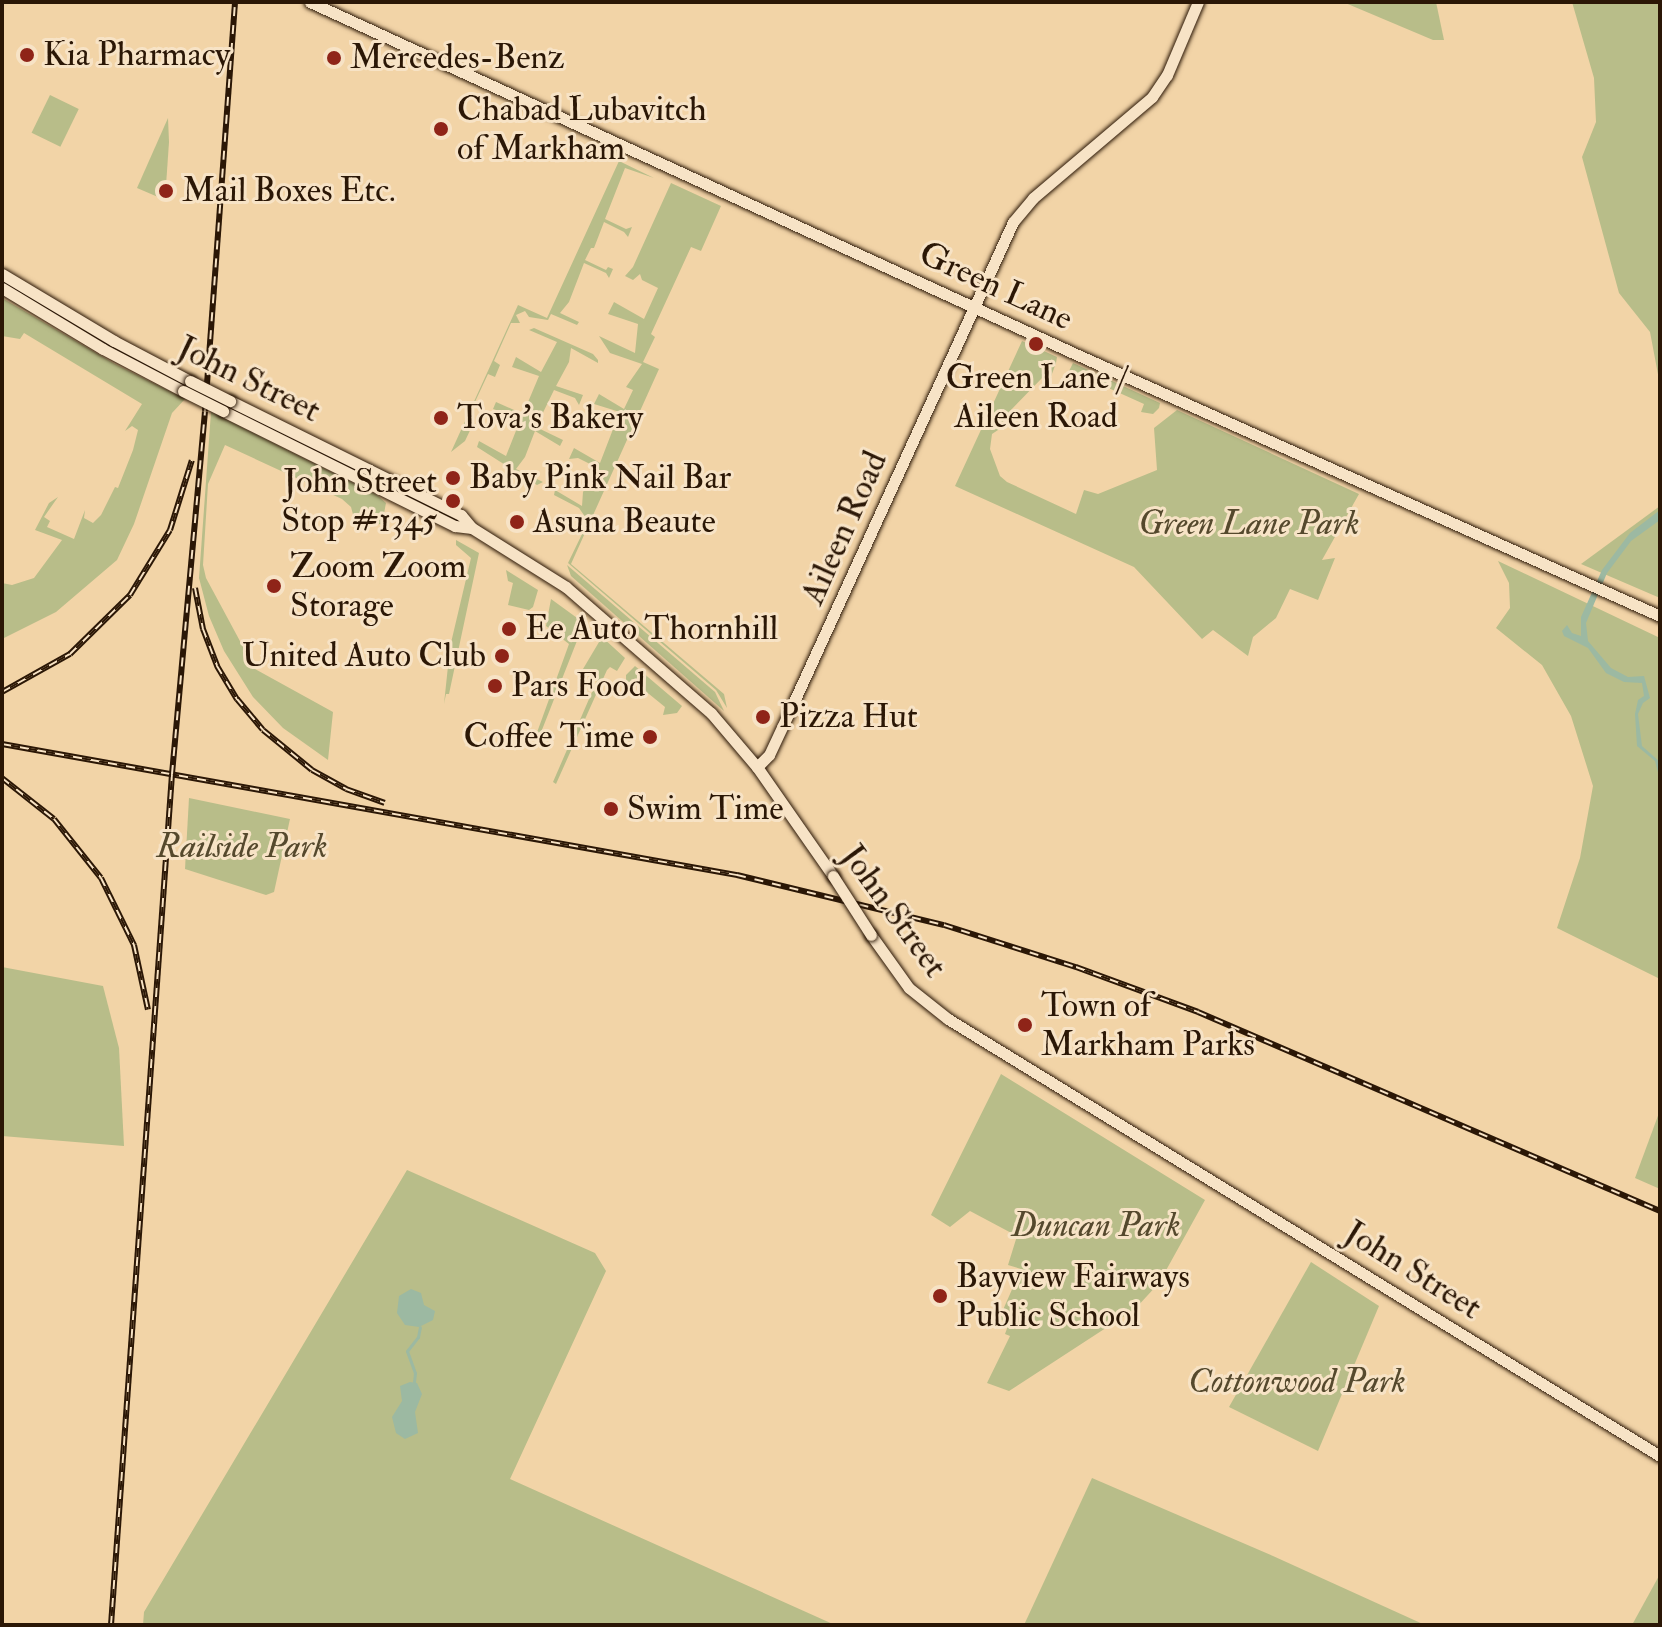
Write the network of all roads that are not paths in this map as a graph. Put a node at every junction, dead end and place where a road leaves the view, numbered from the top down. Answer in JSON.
{"nodes":[{"id":1,"x":310,"y":2,"type":"edge"},
{"id":2,"x":1198,"y":2,"type":"edge"},
{"id":3,"x":2,"y":274,"type":"edge"},
{"id":4,"x":2,"y":288,"type":"edge"},
{"id":5,"x":974,"y":307,"type":"junction"},
{"id":6,"x":186,"y":386,"type":"junction"},
{"id":7,"x":1660,"y":616,"type":"edge"},
{"id":8,"x":757,"y":767,"type":"junction"},
{"id":9,"x":1660,"y":1456,"type":"edge"}],
"edges":[{"from":1,"to":5,"type":"street","name":"Green Lane"},
{"from":2,"to":5,"type":"street","name":"Aileen Road"},
{"from":3,"to":6,"type":"street","name":"John Street"},
{"from":4,"to":6,"type":"street","name":"John Street"},
{"from":5,"to":7,"type":"street","name":"Green Lane"},
{"from":5,"to":8,"type":"street","name":"Aileen Road"},
{"from":6,"to":8,"type":"street","name":"John Street","bridge":true},
{"from":8,"to":9,"type":"street","name":"John Street","bridge":true}]}
